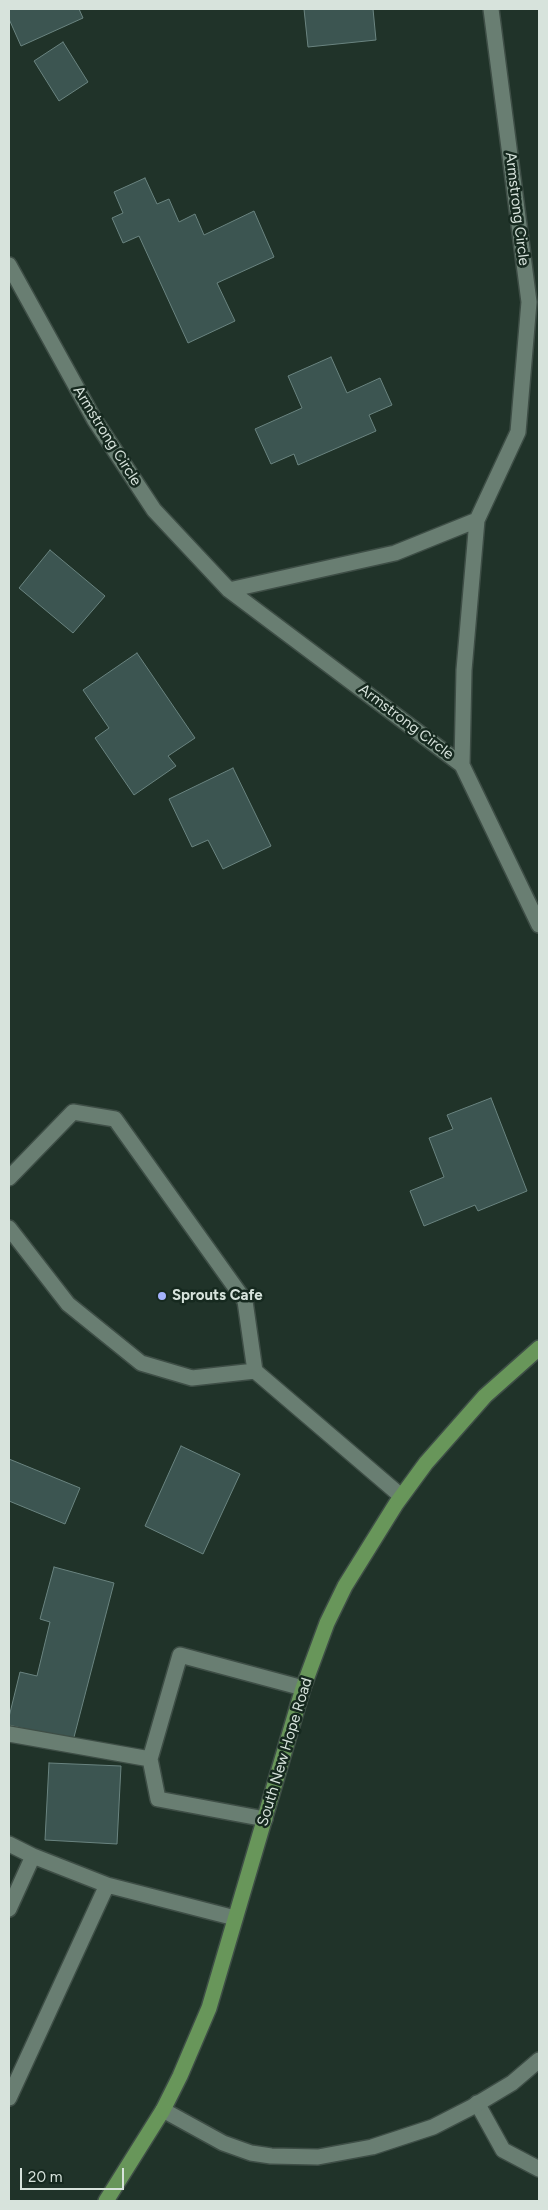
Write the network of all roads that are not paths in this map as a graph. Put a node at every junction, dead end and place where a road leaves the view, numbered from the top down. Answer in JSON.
{"nodes":[{"id":1,"x":491,"y":9,"type":"edge"},
{"id":2,"x":9,"y":265,"type":"edge"},
{"id":3,"x":477,"y":520,"type":"junction"},
{"id":4,"x":229,"y":590,"type":"junction"},
{"id":5,"x":462,"y":765,"type":"junction"},
{"id":6,"x":539,"y":925,"type":"edge"},
{"id":7,"x":9,"y":1178,"type":"edge"},
{"id":8,"x":9,"y":1228,"type":"edge"},
{"id":9,"x":539,"y":1348,"type":"edge"},
{"id":10,"x":256,"y":1371,"type":"junction"},
{"id":11,"x":402,"y":1496,"type":"junction"},
{"id":12,"x":303,"y":1688,"type":"junction"},
{"id":13,"x":9,"y":1734,"type":"edge"},
{"id":14,"x":150,"y":1759,"type":"junction"},
{"id":15,"x":264,"y":1819,"type":"junction"},
{"id":16,"x":9,"y":1844,"type":"edge"},
{"id":17,"x":33,"y":1856,"type":"junction"},
{"id":18,"x":107,"y":1885,"type":"junction"},
{"id":19,"x":9,"y":1909,"type":"edge"},
{"id":20,"x":235,"y":1918,"type":"junction"},
{"id":21,"x":539,"y":2060,"type":"edge"},
{"id":22,"x":9,"y":2098,"type":"edge"},
{"id":23,"x":477,"y":2103,"type":"junction"},
{"id":24,"x":163,"y":2110,"type":"junction"},
{"id":25,"x":539,"y":2169,"type":"edge"},
{"id":26,"x":106,"y":2201,"type":"edge"}],
"edges":[{"from":1,"to":3,"type":"street","name":"Armstrong Circle"},
{"from":2,"to":4,"type":"street","name":"Armstrong Circle"},
{"from":3,"to":4,"type":"street"},
{"from":3,"to":5,"type":"street","name":"Armstrong Circle"},
{"from":4,"to":5,"type":"street","name":"Armstrong Circle"},
{"from":5,"to":6,"type":"street","name":"Armstrong Circle"},
{"from":7,"to":10,"type":"street"},
{"from":8,"to":10,"type":"street"},
{"from":9,"to":11,"type":"main road","name":"South New Hope Road"},
{"from":10,"to":11,"type":"street"},
{"from":11,"to":12,"type":"main road","name":"South New Hope Road"},
{"from":12,"to":14,"type":"street"},
{"from":12,"to":15,"type":"main road","name":"South New Hope Road"},
{"from":13,"to":14,"type":"street"},
{"from":14,"to":15,"type":"street"},
{"from":15,"to":20,"type":"main road","name":"South New Hope Road"},
{"from":16,"to":17,"type":"street"},
{"from":17,"to":18,"type":"street"},
{"from":17,"to":19,"type":"street"},
{"from":18,"to":20,"type":"street"},
{"from":18,"to":22,"type":"street"},
{"from":20,"to":24,"type":"main road","name":"South New Hope Road"},
{"from":21,"to":23,"type":"street"},
{"from":23,"to":24,"type":"street"},
{"from":23,"to":25,"type":"street"},
{"from":24,"to":26,"type":"main road","name":"South New Hope Road"}]}
